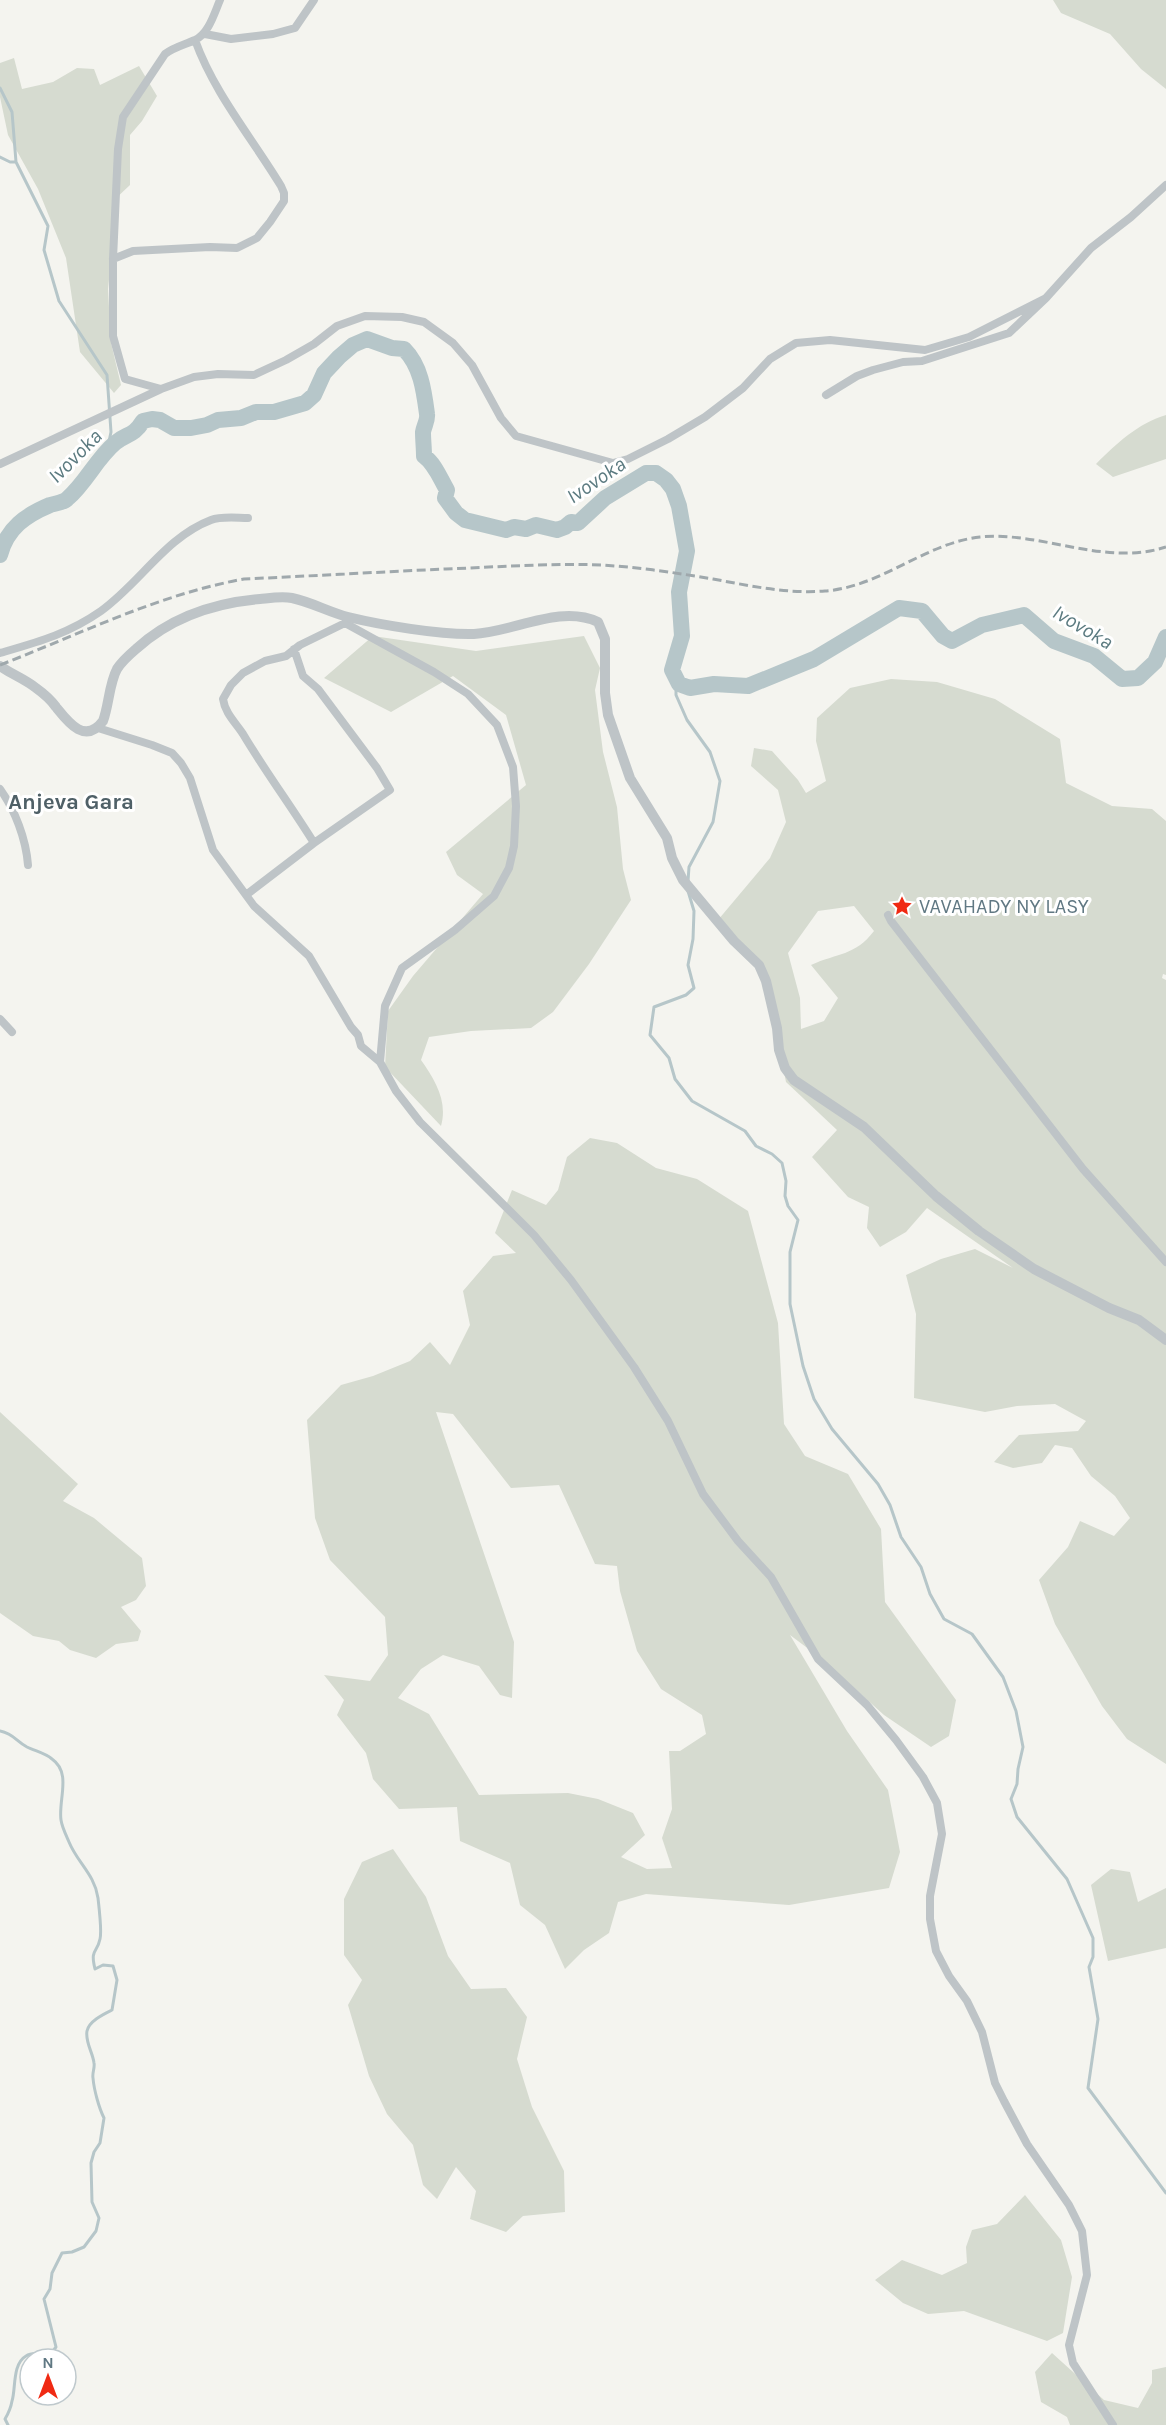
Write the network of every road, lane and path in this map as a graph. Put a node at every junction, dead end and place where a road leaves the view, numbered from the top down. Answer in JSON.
{"nodes":[{"id":1,"x":220,"y":0,"type":"edge"},
{"id":2,"x":314,"y":0,"type":"edge"},
{"id":3,"x":205,"y":34,"type":"junction"},
{"id":4,"x":195,"y":40,"type":"junction"},
{"id":5,"x":1166,"y":185,"type":"edge"},
{"id":6,"x":113,"y":259,"type":"junction"},
{"id":7,"x":1046,"y":298,"type":"junction"},
{"id":8,"x":161,"y":389,"type":"junction"},
{"id":9,"x":826,"y":395,"type":"dead end"},
{"id":10,"x":0,"y":464,"type":"edge"},
{"id":11,"x":248,"y":518,"type":"dead end"},
{"id":12,"x":346,"y":620,"type":"junction"},
{"id":13,"x":294,"y":649,"type":"junction"},
{"id":14,"x":0,"y":653,"type":"edge"},
{"id":15,"x":2,"y":670,"type":"edge"},
{"id":16,"x":98,"y":728,"type":"junction"},
{"id":17,"x":0,"y":789,"type":"edge"},
{"id":18,"x":314,"y":843,"type":"junction"},
{"id":19,"x":28,"y":865,"type":"dead end"},
{"id":20,"x":246,"y":895,"type":"junction"},
{"id":21,"x":888,"y":915,"type":"dead end"},
{"id":22,"x":0,"y":1019,"type":"edge"},
{"id":23,"x":12,"y":1032,"type":"dead end"},
{"id":24,"x":380,"y":1062,"type":"junction"},
{"id":25,"x":1166,"y":1262,"type":"edge"},
{"id":26,"x":1166,"y":1340,"type":"edge"},
{"id":27,"x":1113,"y":2425,"type":"edge"}],
"edges":[{"from":1,"to":3,"type":"street"},
{"from":2,"to":3,"type":"street"},
{"from":3,"to":4,"type":"street"},
{"from":4,"to":6,"type":"street"},
{"from":4,"to":6,"type":"street"},
{"from":5,"to":7,"type":"street"},
{"from":6,"to":8,"type":"street"},
{"from":7,"to":8,"type":"street"},
{"from":7,"to":9,"type":"street"},
{"from":8,"to":10,"type":"street"},
{"from":11,"to":14,"type":"street"},
{"from":12,"to":13,"type":"street"},
{"from":12,"to":16,"type":"street"},
{"from":12,"to":24,"type":"street"},
{"from":12,"to":26,"type":"street"},
{"from":13,"to":18,"type":"street"},
{"from":13,"to":18,"type":"street"},
{"from":15,"to":16,"type":"street"},
{"from":16,"to":20,"type":"street"},
{"from":17,"to":19,"type":"street"},
{"from":18,"to":20,"type":"street"},
{"from":20,"to":24,"type":"street"},
{"from":21,"to":25,"type":"street"},
{"from":22,"to":23,"type":"street"},
{"from":24,"to":27,"type":"street"}]}
